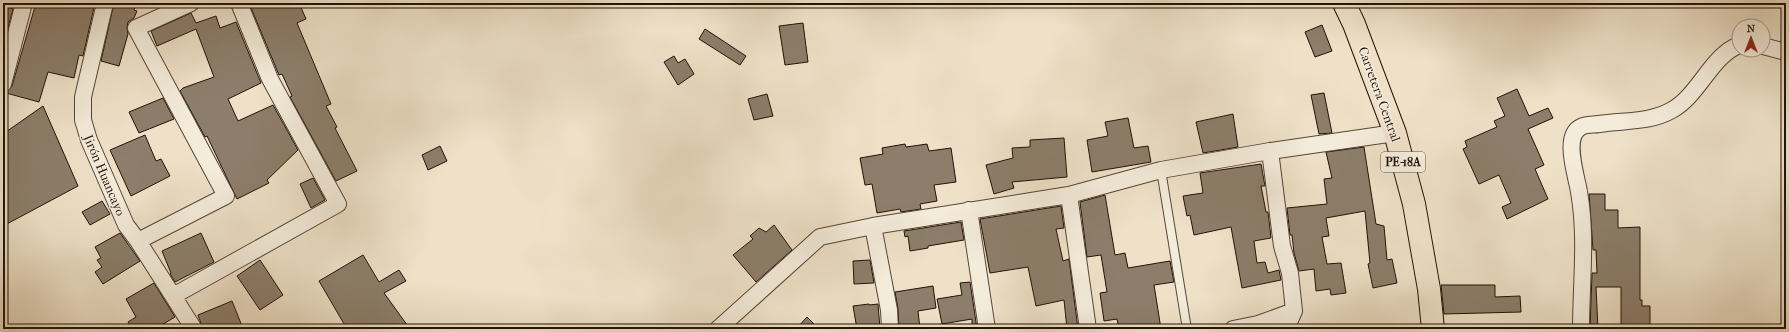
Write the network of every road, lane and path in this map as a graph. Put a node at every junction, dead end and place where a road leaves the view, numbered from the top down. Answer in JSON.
{"nodes":[{"id":1,"x":24,"y":3,"type":"edge"},
{"id":2,"x":105,"y":3,"type":"edge"},
{"id":3,"x":191,"y":3,"type":"edge"},
{"id":4,"x":239,"y":3,"type":"edge"},
{"id":5,"x":1344,"y":3,"type":"edge"},
{"id":6,"x":1771,"y":48,"type":"edge"},
{"id":7,"x":1731,"y":50,"type":"edge"},
{"id":8,"x":1786,"y":52,"type":"edge"},
{"id":9,"x":3,"y":84,"type":"edge"},
{"id":10,"x":1395,"y":133,"type":"junction"},
{"id":11,"x":1270,"y":151,"type":"junction"},
{"id":12,"x":1161,"y":170,"type":"junction"},
{"id":13,"x":1069,"y":195,"type":"junction"},
{"id":14,"x":969,"y":210,"type":"junction"},
{"id":15,"x":873,"y":226,"type":"junction"},
{"id":16,"x":138,"y":241,"type":"junction"},
{"id":17,"x":173,"y":296,"type":"junction"},
{"id":18,"x":1294,"y":311,"type":"junction"},
{"id":19,"x":194,"y":329,"type":"edge"},
{"id":20,"x":718,"y":329,"type":"edge"},
{"id":21,"x":890,"y":329,"type":"edge"},
{"id":22,"x":987,"y":329,"type":"edge"},
{"id":23,"x":1088,"y":329,"type":"edge"},
{"id":24,"x":1187,"y":329,"type":"edge"},
{"id":25,"x":1233,"y":329,"type":"edge"},
{"id":26,"x":1286,"y":329,"type":"edge"},
{"id":27,"x":1433,"y":329,"type":"edge"},
{"id":28,"x":1581,"y":329,"type":"edge"}],
"edges":[{"from":1,"to":9,"type":"street"},
{"from":2,"to":16,"type":"street","name":"Jirón Huancayo"},
{"from":3,"to":16,"type":"street"},
{"from":4,"to":17,"type":"street"},
{"from":5,"to":10,"type":"highway","name":"Carretera Central","number":"PE-18A"},
{"from":6,"to":8,"type":"street"},
{"from":7,"to":28,"type":"street"},
{"from":10,"to":11,"type":"street"},
{"from":10,"to":27,"type":"highway","name":"Carretera Central","number":"PE-18A"},
{"from":11,"to":12,"type":"street"},
{"from":11,"to":18,"type":"street"},
{"from":12,"to":13,"type":"street"},
{"from":12,"to":24,"type":"lane"},
{"from":13,"to":14,"type":"street"},
{"from":13,"to":23,"type":"street"},
{"from":14,"to":15,"type":"street"},
{"from":14,"to":22,"type":"street"},
{"from":15,"to":20,"type":"street"},
{"from":15,"to":21,"type":"street"},
{"from":16,"to":17,"type":"street","name":"Jirón Huancayo"},
{"from":17,"to":19,"type":"street","name":"Jirón Huancayo"},
{"from":18,"to":25,"type":"street"},
{"from":18,"to":26,"type":"street"}]}
